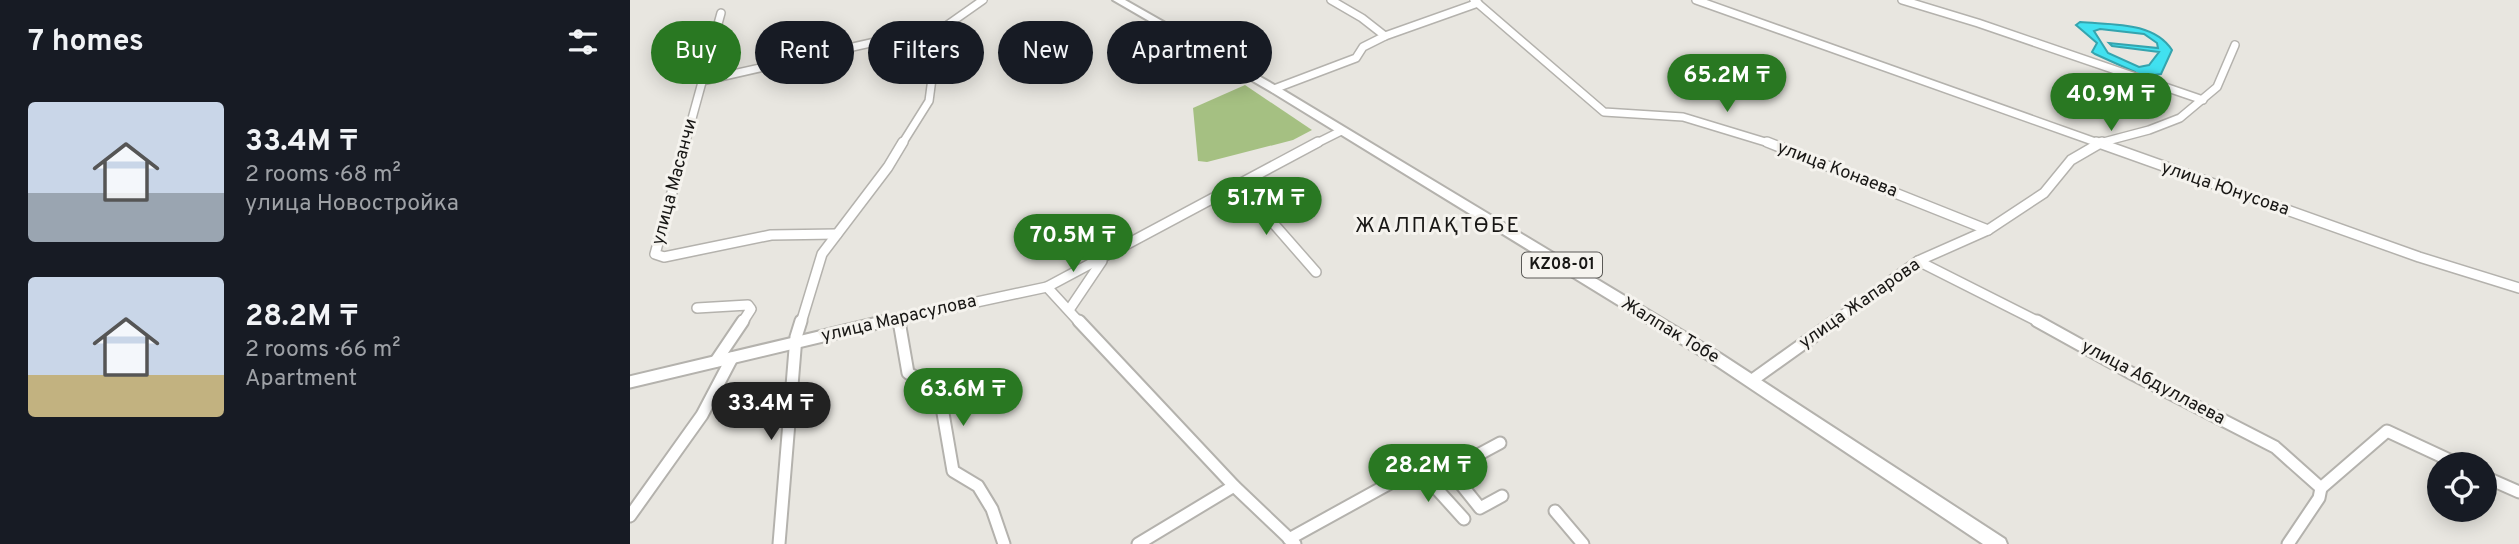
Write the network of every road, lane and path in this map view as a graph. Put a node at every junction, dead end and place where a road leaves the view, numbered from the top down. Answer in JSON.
{"nodes":[{"id":1,"x":983,"y":0,"type":"edge"},
{"id":2,"x":1118,"y":0,"type":"edge"},
{"id":3,"x":1331,"y":0,"type":"edge"},
{"id":4,"x":1696,"y":0,"type":"edge"},
{"id":5,"x":1902,"y":0,"type":"edge"},
{"id":6,"x":1476,"y":2,"type":"edge"},
{"id":7,"x":721,"y":13,"type":"dead end"},
{"id":8,"x":719,"y":21,"type":"edge"},
{"id":9,"x":953,"y":21,"type":"edge"},
{"id":10,"x":1385,"y":36,"type":"junction"},
{"id":11,"x":868,"y":44,"type":"edge"},
{"id":12,"x":2235,"y":46,"type":"dead end"},
{"id":13,"x":741,"y":73,"type":"edge"},
{"id":14,"x":701,"y":84,"type":"edge"},
{"id":15,"x":931,"y":84,"type":"edge"},
{"id":16,"x":1274,"y":89,"type":"junction"},
{"id":17,"x":2203,"y":100,"type":"junction"},
{"id":18,"x":1341,"y":131,"type":"junction"},
{"id":19,"x":2096,"y":144,"type":"junction"},
{"id":20,"x":1238,"y":183,"type":"junction"},
{"id":21,"x":1988,"y":230,"type":"junction"},
{"id":22,"x":837,"y":234,"type":"junction"},
{"id":23,"x":1105,"y":258,"type":"junction"},
{"id":24,"x":1918,"y":261,"type":"junction"},
{"id":25,"x":1316,"y":272,"type":"dead end"},
{"id":26,"x":1047,"y":287,"type":"junction"},
{"id":27,"x":2519,"y":288,"type":"edge"},
{"id":28,"x":697,"y":308,"type":"dead end"},
{"id":29,"x":1069,"y":310,"type":"junction"},
{"id":30,"x":898,"y":318,"type":"junction"},
{"id":31,"x":795,"y":343,"type":"junction"},
{"id":32,"x":732,"y":358,"type":"junction"},
{"id":33,"x":716,"y":361,"type":"junction"},
{"id":34,"x":1751,"y":381,"type":"junction"},
{"id":35,"x":630,"y":382,"type":"edge"},
{"id":36,"x":1500,"y":443,"type":"dead end"},
{"id":37,"x":2433,"y":452,"type":"edge"},
{"id":38,"x":1416,"y":466,"type":"junction"},
{"id":39,"x":1448,"y":471,"type":"junction"},
{"id":40,"x":2497,"y":482,"type":"edge"},
{"id":41,"x":1234,"y":486,"type":"junction"},
{"id":42,"x":2321,"y":488,"type":"junction"},
{"id":43,"x":2519,"y":492,"type":"edge"},
{"id":44,"x":1502,"y":496,"type":"dead end"},
{"id":45,"x":1555,"y":511,"type":"dead end"},
{"id":46,"x":630,"y":516,"type":"edge"},
{"id":47,"x":1464,"y":519,"type":"dead end"},
{"id":48,"x":1292,"y":541,"type":"edge"},
{"id":49,"x":779,"y":544,"type":"edge"},
{"id":50,"x":1004,"y":544,"type":"edge"},
{"id":51,"x":1138,"y":544,"type":"edge"},
{"id":52,"x":1583,"y":544,"type":"edge"},
{"id":53,"x":1998,"y":544,"type":"edge"},
{"id":54,"x":2288,"y":544,"type":"edge"}],
"edges":[{"from":1,"to":9,"type":"street"},
{"from":2,"to":16,"type":"main road","name":"Жалпак Тобе","number":"KZ08-01"},
{"from":3,"to":10,"type":"street"},
{"from":4,"to":19,"type":"street","name":"улица Юнусова"},
{"from":5,"to":17,"type":"street"},
{"from":6,"to":10,"type":"street"},
{"from":6,"to":21,"type":"street","name":"улица Конаева"},
{"from":7,"to":8,"type":"street","name":"улица Масанчи"},
{"from":10,"to":16,"type":"street"},
{"from":11,"to":13,"type":"street"},
{"from":12,"to":17,"type":"street","name":"улица Жапарова"},
{"from":14,"to":22,"type":"street","name":"улица Масанчи"},
{"from":15,"to":22,"type":"street","name":"улица Марасулова"},
{"from":16,"to":18,"type":"main road","name":"Жалпак Тобе","number":"KZ08-01"},
{"from":17,"to":19,"type":"street","name":"улица Жапарова"},
{"from":18,"to":20,"type":"street","name":"улица Марасулова"},
{"from":18,"to":34,"type":"main road","name":"Жалпак Тобе","number":"KZ08-01"},
{"from":19,"to":21,"type":"street","name":"улица Жапарова"},
{"from":19,"to":27,"type":"street","name":"улица Юнусова"},
{"from":20,"to":23,"type":"street","name":"улица Марасулова"},
{"from":20,"to":25,"type":"street"},
{"from":21,"to":24,"type":"street","name":"улица Жапарова"},
{"from":22,"to":31,"type":"street","name":"улица Марасулова"},
{"from":23,"to":26,"type":"street","name":"улица Марасулова"},
{"from":23,"to":29,"type":"street"},
{"from":24,"to":34,"type":"street","name":"улица Жапарова"},
{"from":24,"to":42,"type":"street","name":"улица Абдуллаева"},
{"from":26,"to":29,"type":"street"},
{"from":26,"to":30,"type":"street","name":"улица Марасулова"},
{"from":28,"to":33,"type":"street"},
{"from":29,"to":41,"type":"street"},
{"from":30,"to":31,"type":"street","name":"улица Марасулова"},
{"from":30,"to":50,"type":"street"},
{"from":31,"to":32,"type":"street","name":"улица Марасулова"},
{"from":31,"to":49,"type":"street"},
{"from":32,"to":33,"type":"street","name":"улица Марасулова"},
{"from":32,"to":46,"type":"street"},
{"from":33,"to":35,"type":"street","name":"улица Марасулова"},
{"from":34,"to":53,"type":"main road","name":"Жалпак Тобе","number":"KZ08-01"},
{"from":36,"to":39,"type":"street"},
{"from":37,"to":42,"type":"street"},
{"from":38,"to":39,"type":"street"},
{"from":38,"to":47,"type":"street"},
{"from":38,"to":48,"type":"street"},
{"from":39,"to":44,"type":"street"},
{"from":40,"to":43,"type":"street"},
{"from":41,"to":48,"type":"street"},
{"from":41,"to":51,"type":"street"},
{"from":42,"to":54,"type":"street"},
{"from":45,"to":52,"type":"street"}]}
